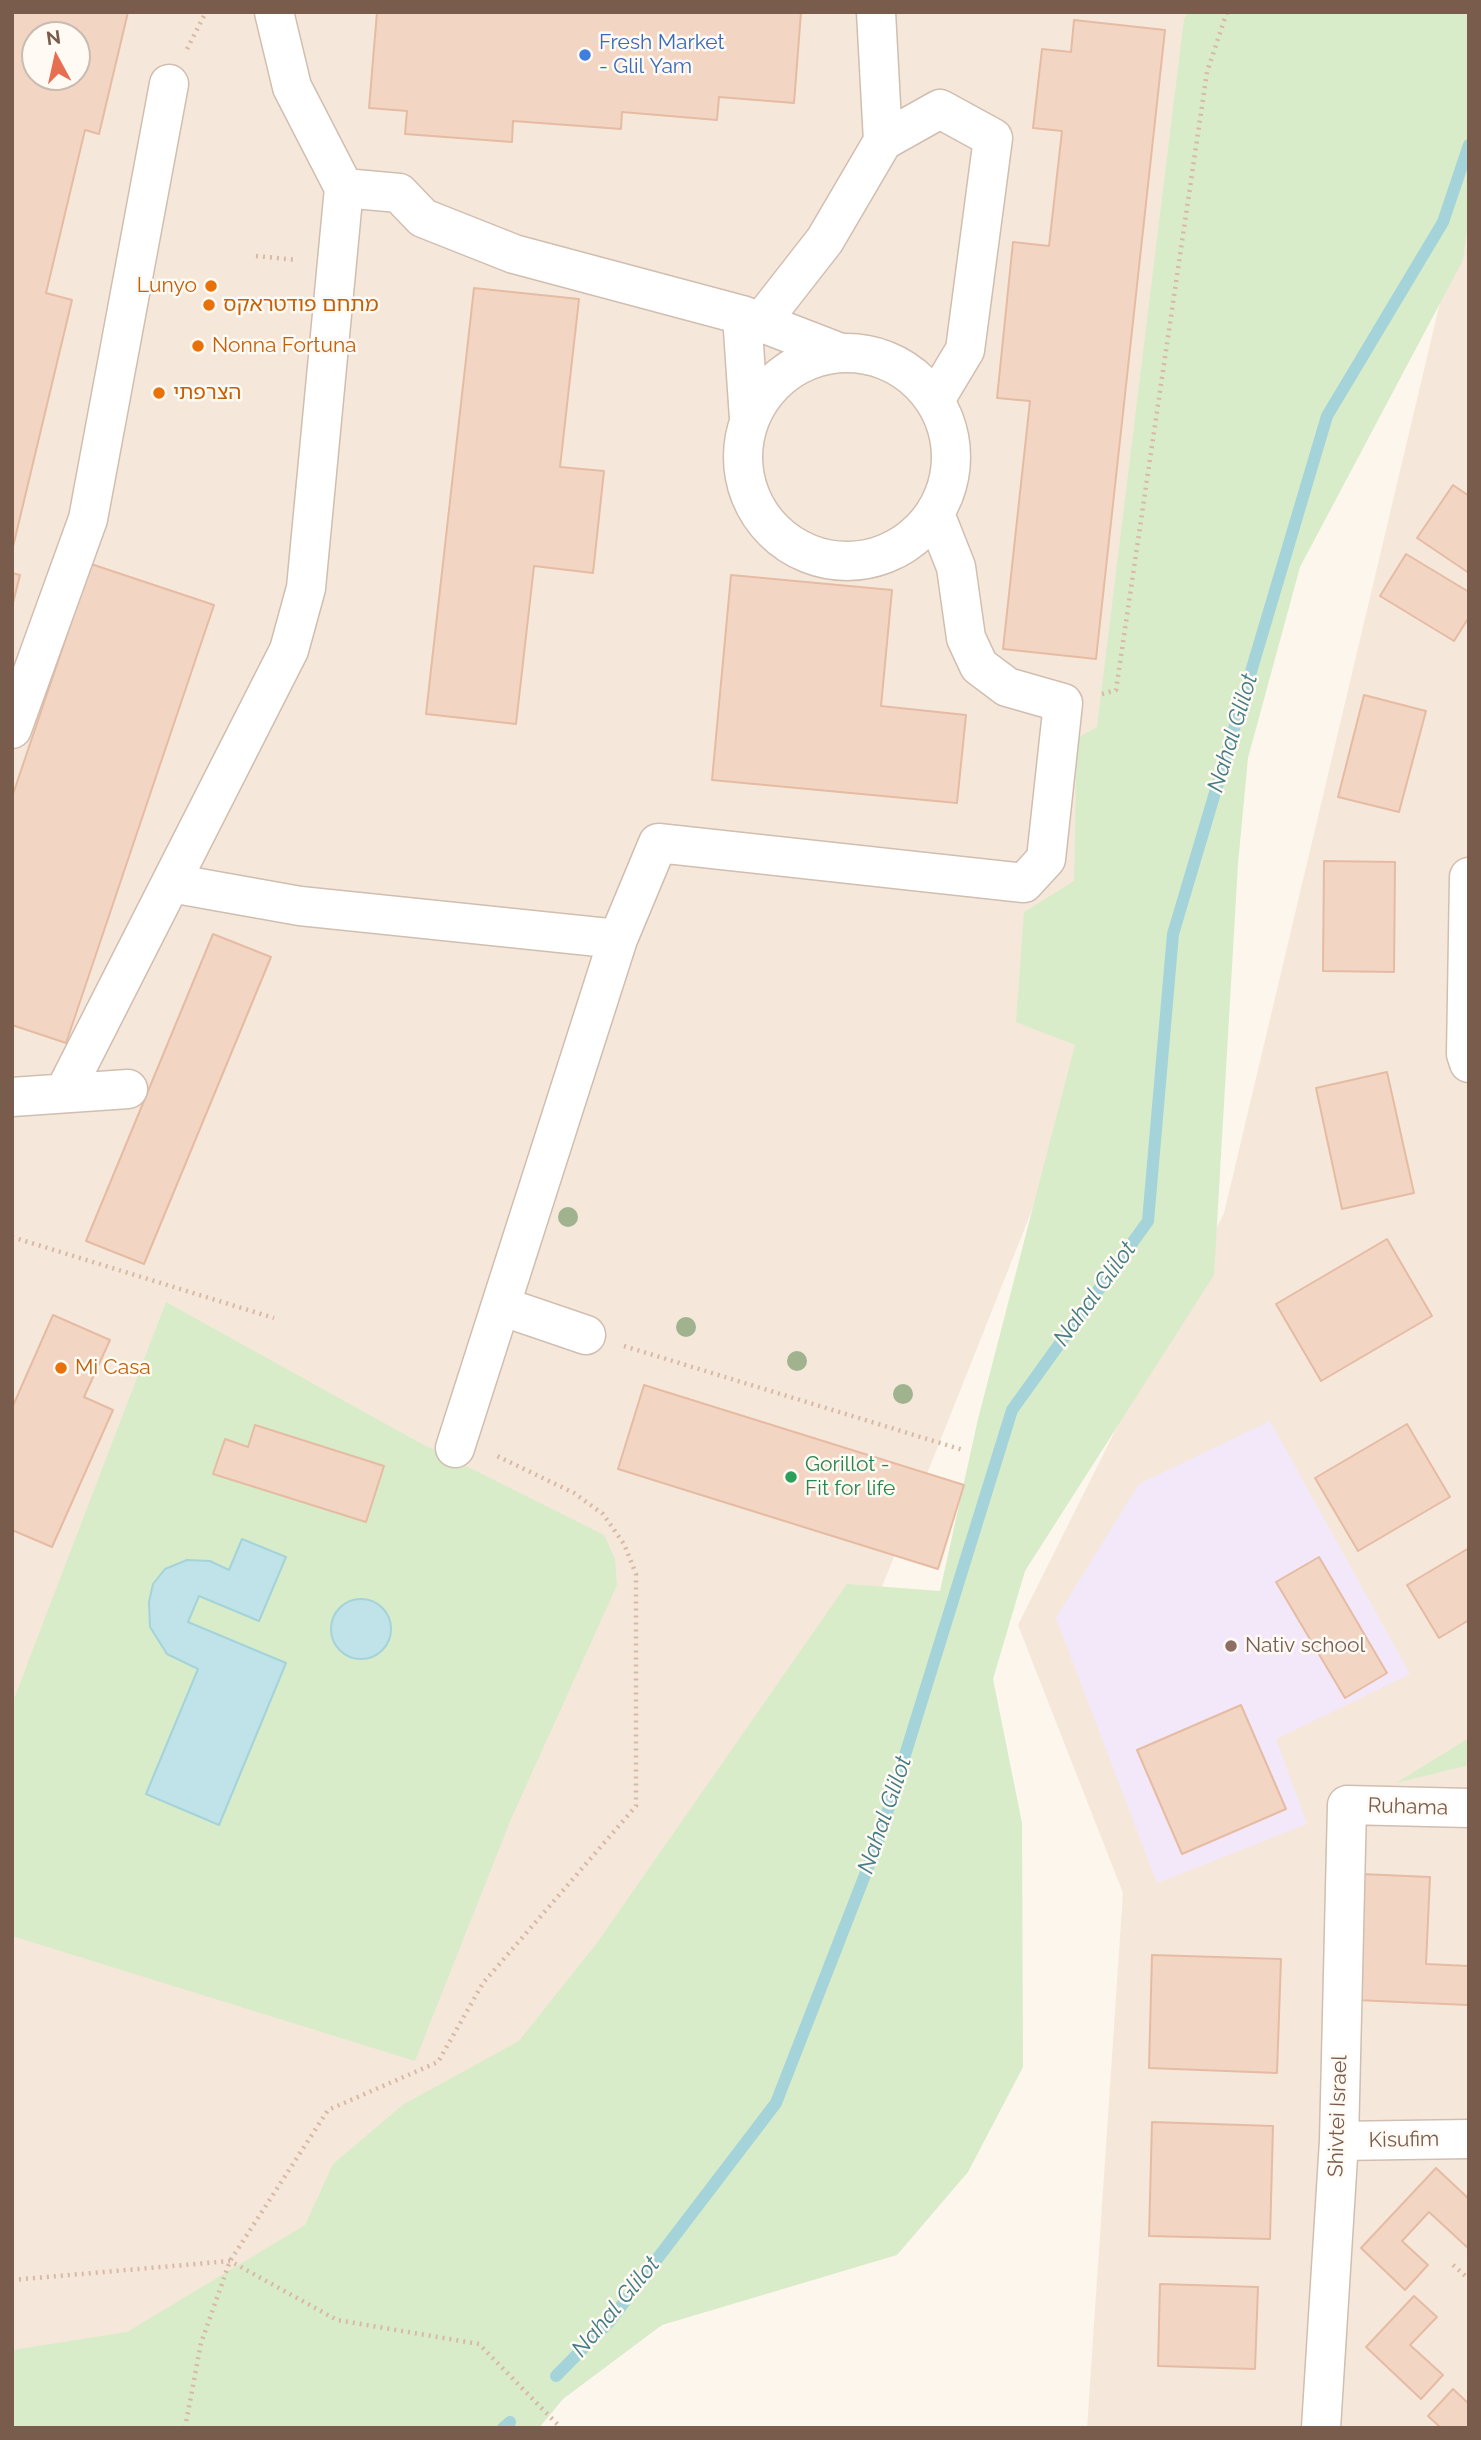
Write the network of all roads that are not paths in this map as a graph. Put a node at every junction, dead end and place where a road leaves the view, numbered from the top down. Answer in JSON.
{"nodes":[{"id":1,"x":877,"y":12,"type":"edge"},
{"id":2,"x":285,"y":23,"type":"edge"},
{"id":3,"x":169,"y":83,"type":"dead end"},
{"id":4,"x":883,"y":141,"type":"junction"},
{"id":5,"x":344,"y":188,"type":"junction"},
{"id":6,"x":751,"y":318,"type":"junction"},
{"id":7,"x":838,"y":352,"type":"junction"},
{"id":8,"x":935,"y":400,"type":"junction"},
{"id":9,"x":749,"y":419,"type":"junction"},
{"id":10,"x":934,"y":514,"type":"junction"},
{"id":11,"x":12,"y":729,"type":"edge"},
{"id":12,"x":1469,"y":877,"type":"edge"},
{"id":13,"x":171,"y":883,"type":"junction"},
{"id":14,"x":618,"y":939,"type":"junction"},
{"id":15,"x":1469,"y":1063,"type":"edge"},
{"id":16,"x":128,"y":1088,"type":"dead end"},
{"id":17,"x":64,"y":1093,"type":"junction"},
{"id":18,"x":12,"y":1097,"type":"edge"},
{"id":19,"x":501,"y":1306,"type":"junction"},
{"id":20,"x":586,"y":1335,"type":"road end"},
{"id":21,"x":457,"y":1442,"type":"road end"},
{"id":22,"x":1347,"y":1805,"type":"joint"},
{"id":23,"x":1469,"y":1808,"type":"edge"},
{"id":24,"x":1469,"y":2139,"type":"edge"},
{"id":25,"x":1339,"y":2141,"type":"junction"},
{"id":26,"x":1321,"y":2428,"type":"edge"}],
"edges":[{"from":1,"to":4,"type":"street"},
{"from":2,"to":5,"type":"street"},
{"from":3,"to":11,"type":"street"},
{"from":4,"to":6,"type":"street"},
{"from":4,"to":8,"type":"street"},
{"from":5,"to":6,"type":"street"},
{"from":5,"to":13,"type":"street"},
{"from":6,"to":7,"type":"street"},
{"from":6,"to":9,"type":"street"},
{"from":7,"to":8,"type":"street"},
{"from":7,"to":9,"type":"street"},
{"from":8,"to":10,"type":"street"},
{"from":9,"to":10,"type":"street"},
{"from":10,"to":14,"type":"street"},
{"from":12,"to":15,"type":"street"},
{"from":13,"to":14,"type":"street"},
{"from":13,"to":17,"type":"street"},
{"from":14,"to":19,"type":"street"},
{"from":16,"to":17,"type":"street"},
{"from":17,"to":18,"type":"street"},
{"from":19,"to":20,"type":"street"},
{"from":19,"to":21,"type":"street"},
{"from":22,"to":23,"type":"street","name":"Ruhama"},
{"from":22,"to":25,"type":"street","name":"Shivtei Israel"},
{"from":24,"to":25,"type":"street","name":"Kisufim"},
{"from":25,"to":26,"type":"street","name":"Shivtei Israel"}]}
